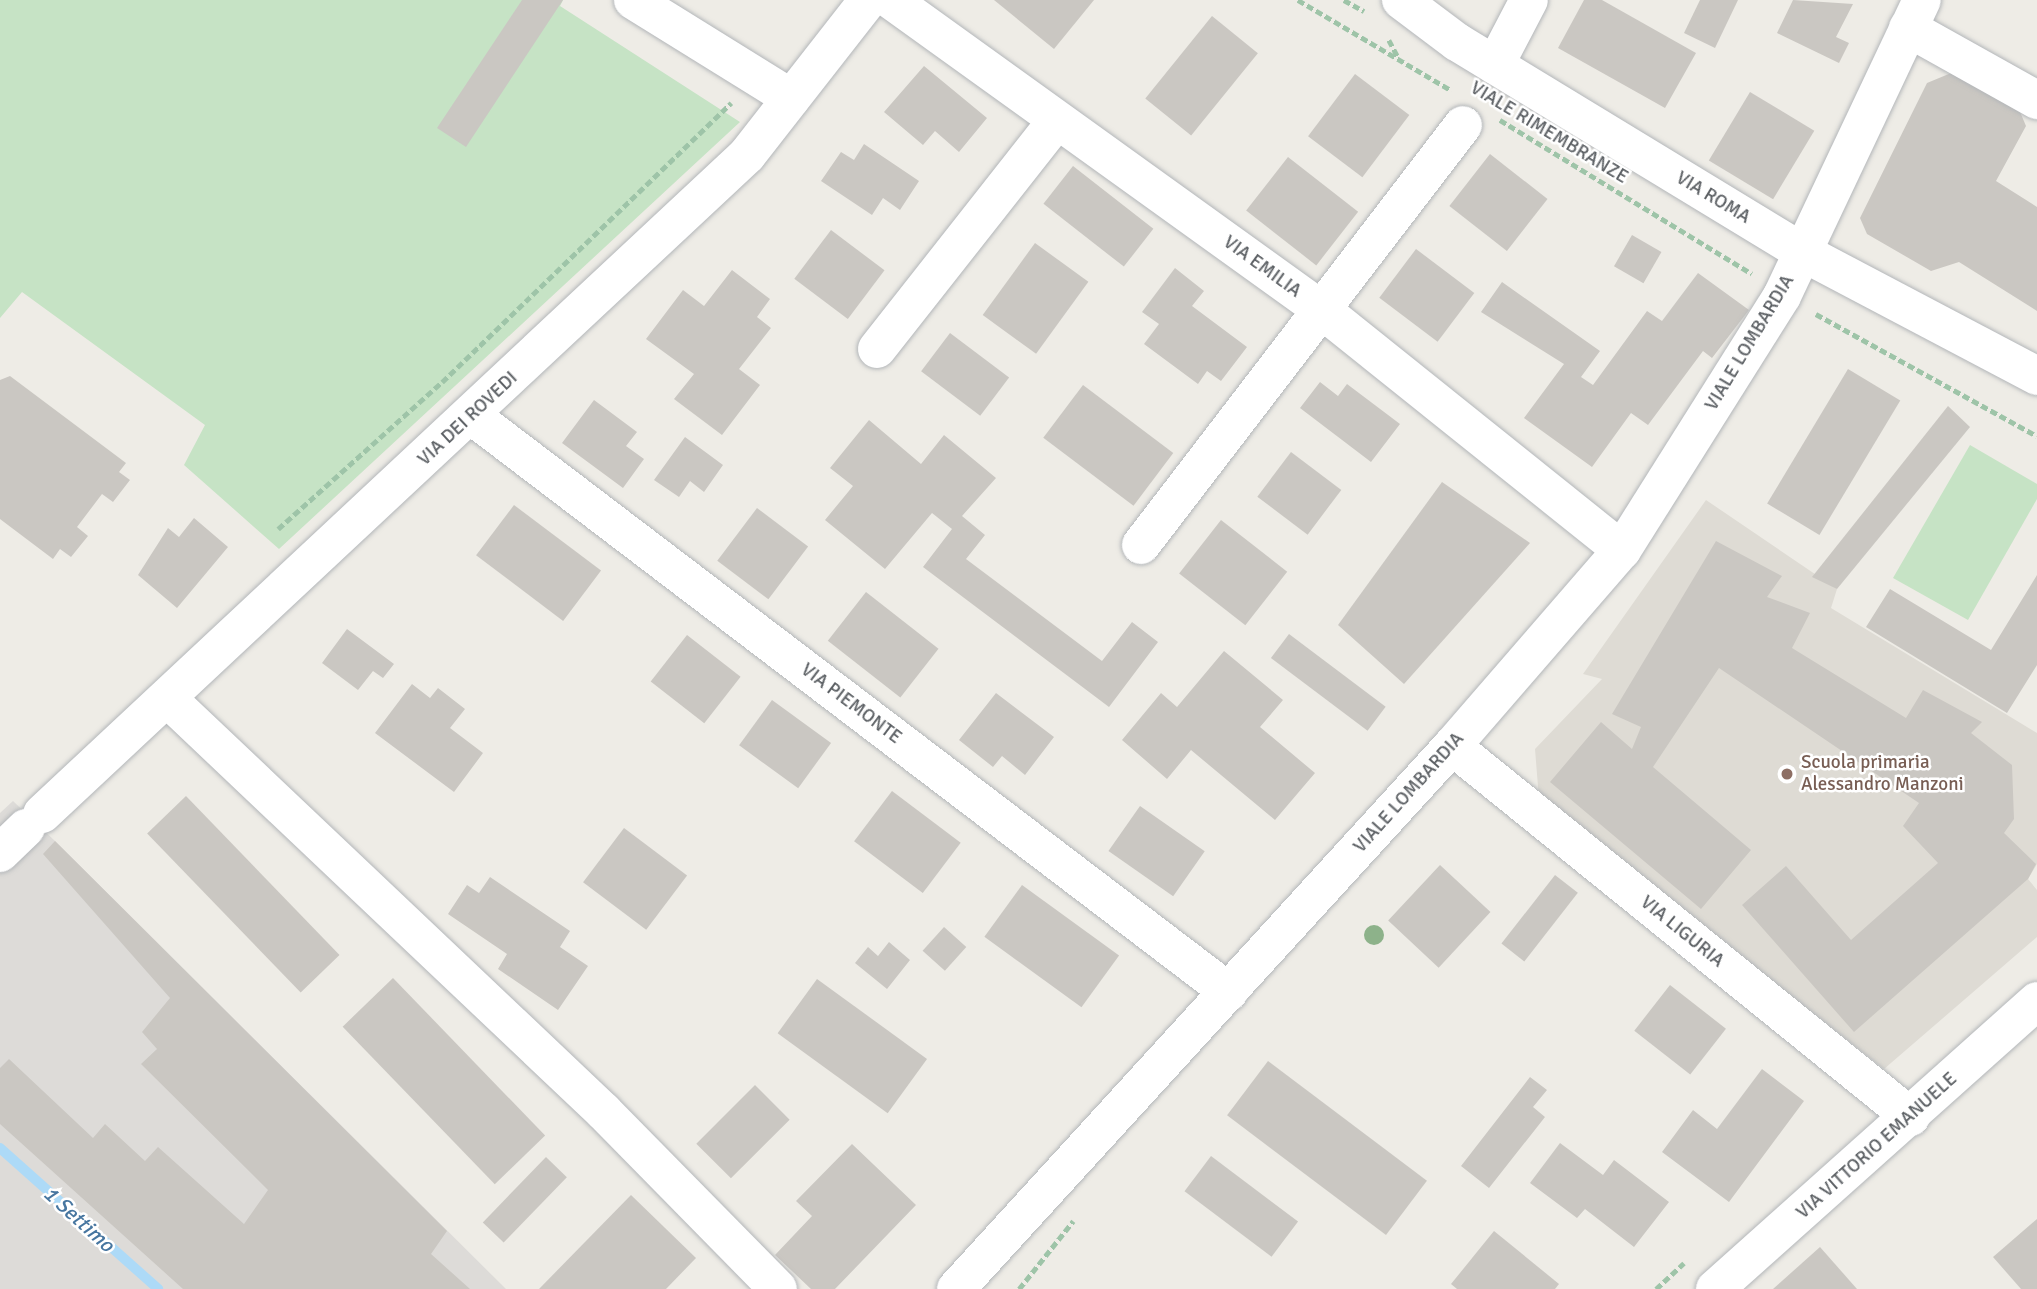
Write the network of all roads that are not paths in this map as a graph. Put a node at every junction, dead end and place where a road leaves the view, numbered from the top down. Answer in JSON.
{"nodes":[{"id":1,"x":633,"y":0,"type":"edge"},
{"id":2,"x":868,"y":0,"type":"edge"},
{"id":3,"x":891,"y":0,"type":"edge"},
{"id":4,"x":1401,"y":0,"type":"edge"},
{"id":5,"x":1529,"y":0,"type":"edge"},
{"id":6,"x":1915,"y":14,"type":"edge"},
{"id":7,"x":1495,"y":65,"type":"junction"},
{"id":8,"x":791,"y":98,"type":"junction"},
{"id":9,"x":2037,"y":100,"type":"edge"},
{"id":10,"x":1471,"y":111,"type":"road end"},
{"id":11,"x":1057,"y":120,"type":"junction"},
{"id":12,"x":1802,"y":252,"type":"junction"},
{"id":13,"x":1322,"y":310,"type":"junction"},
{"id":14,"x":877,"y":349,"type":"dead end"},
{"id":15,"x":2037,"y":376,"type":"edge"},
{"id":16,"x":472,"y":416,"type":"junction"},
{"id":17,"x":1141,"y":545,"type":"dead end"},
{"id":18,"x":1622,"y":550,"type":"junction"},
{"id":19,"x":167,"y":698,"type":"junction"},
{"id":20,"x":1452,"y":746,"type":"junction"},
{"id":21,"x":23,"y":831,"type":"edge"},
{"id":22,"x":1229,"y":992,"type":"junction"},
{"id":23,"x":2037,"y":1001,"type":"edge"},
{"id":24,"x":1911,"y":1117,"type":"junction"},
{"id":25,"x":778,"y":1289,"type":"edge"},
{"id":26,"x":956,"y":1289,"type":"edge"},
{"id":27,"x":1715,"y":1289,"type":"edge"}],
"edges":[{"from":1,"to":8,"type":"street"},
{"from":2,"to":8,"type":"street","name":"VIA DEI ROVEDI"},
{"from":3,"to":11,"type":"street","name":"VIA EMILIA"},
{"from":4,"to":7,"type":"street","name":"VIA ROMA"},
{"from":5,"to":7,"type":"street"},
{"from":6,"to":9,"type":"street"},
{"from":6,"to":12,"type":"street","name":"VIALE LOMBARDIA"},
{"from":7,"to":12,"type":"street","name":"VIA ROMA"},
{"from":8,"to":16,"type":"street","name":"VIA DEI ROVEDI"},
{"from":10,"to":13,"type":"street"},
{"from":11,"to":13,"type":"street","name":"VIA EMILIA"},
{"from":11,"to":14,"type":"street"},
{"from":12,"to":15,"type":"street","name":"VIA ROMA"},
{"from":12,"to":18,"type":"street","name":"VIALE LOMBARDIA"},
{"from":13,"to":17,"type":"street"},
{"from":13,"to":18,"type":"street","name":"VIA EMILIA"},
{"from":16,"to":19,"type":"street","name":"VIA DEI ROVEDI"},
{"from":16,"to":22,"type":"street","name":"VIA PIEMONTE"},
{"from":18,"to":20,"type":"street","name":"VIALE LOMBARDIA"},
{"from":19,"to":21,"type":"street","name":"VIA DEI ROVEDI"},
{"from":19,"to":25,"type":"street"},
{"from":20,"to":22,"type":"street","name":"VIALE LOMBARDIA"},
{"from":20,"to":24,"type":"street","name":"VIA LIGURIA"},
{"from":22,"to":26,"type":"street","name":"VIALE LOMBARDIA"},
{"from":23,"to":24,"type":"street","name":"VIA VITTORIO EMANUELE"},
{"from":24,"to":27,"type":"street","name":"VIA VITTORIO EMANUELE"}]}
